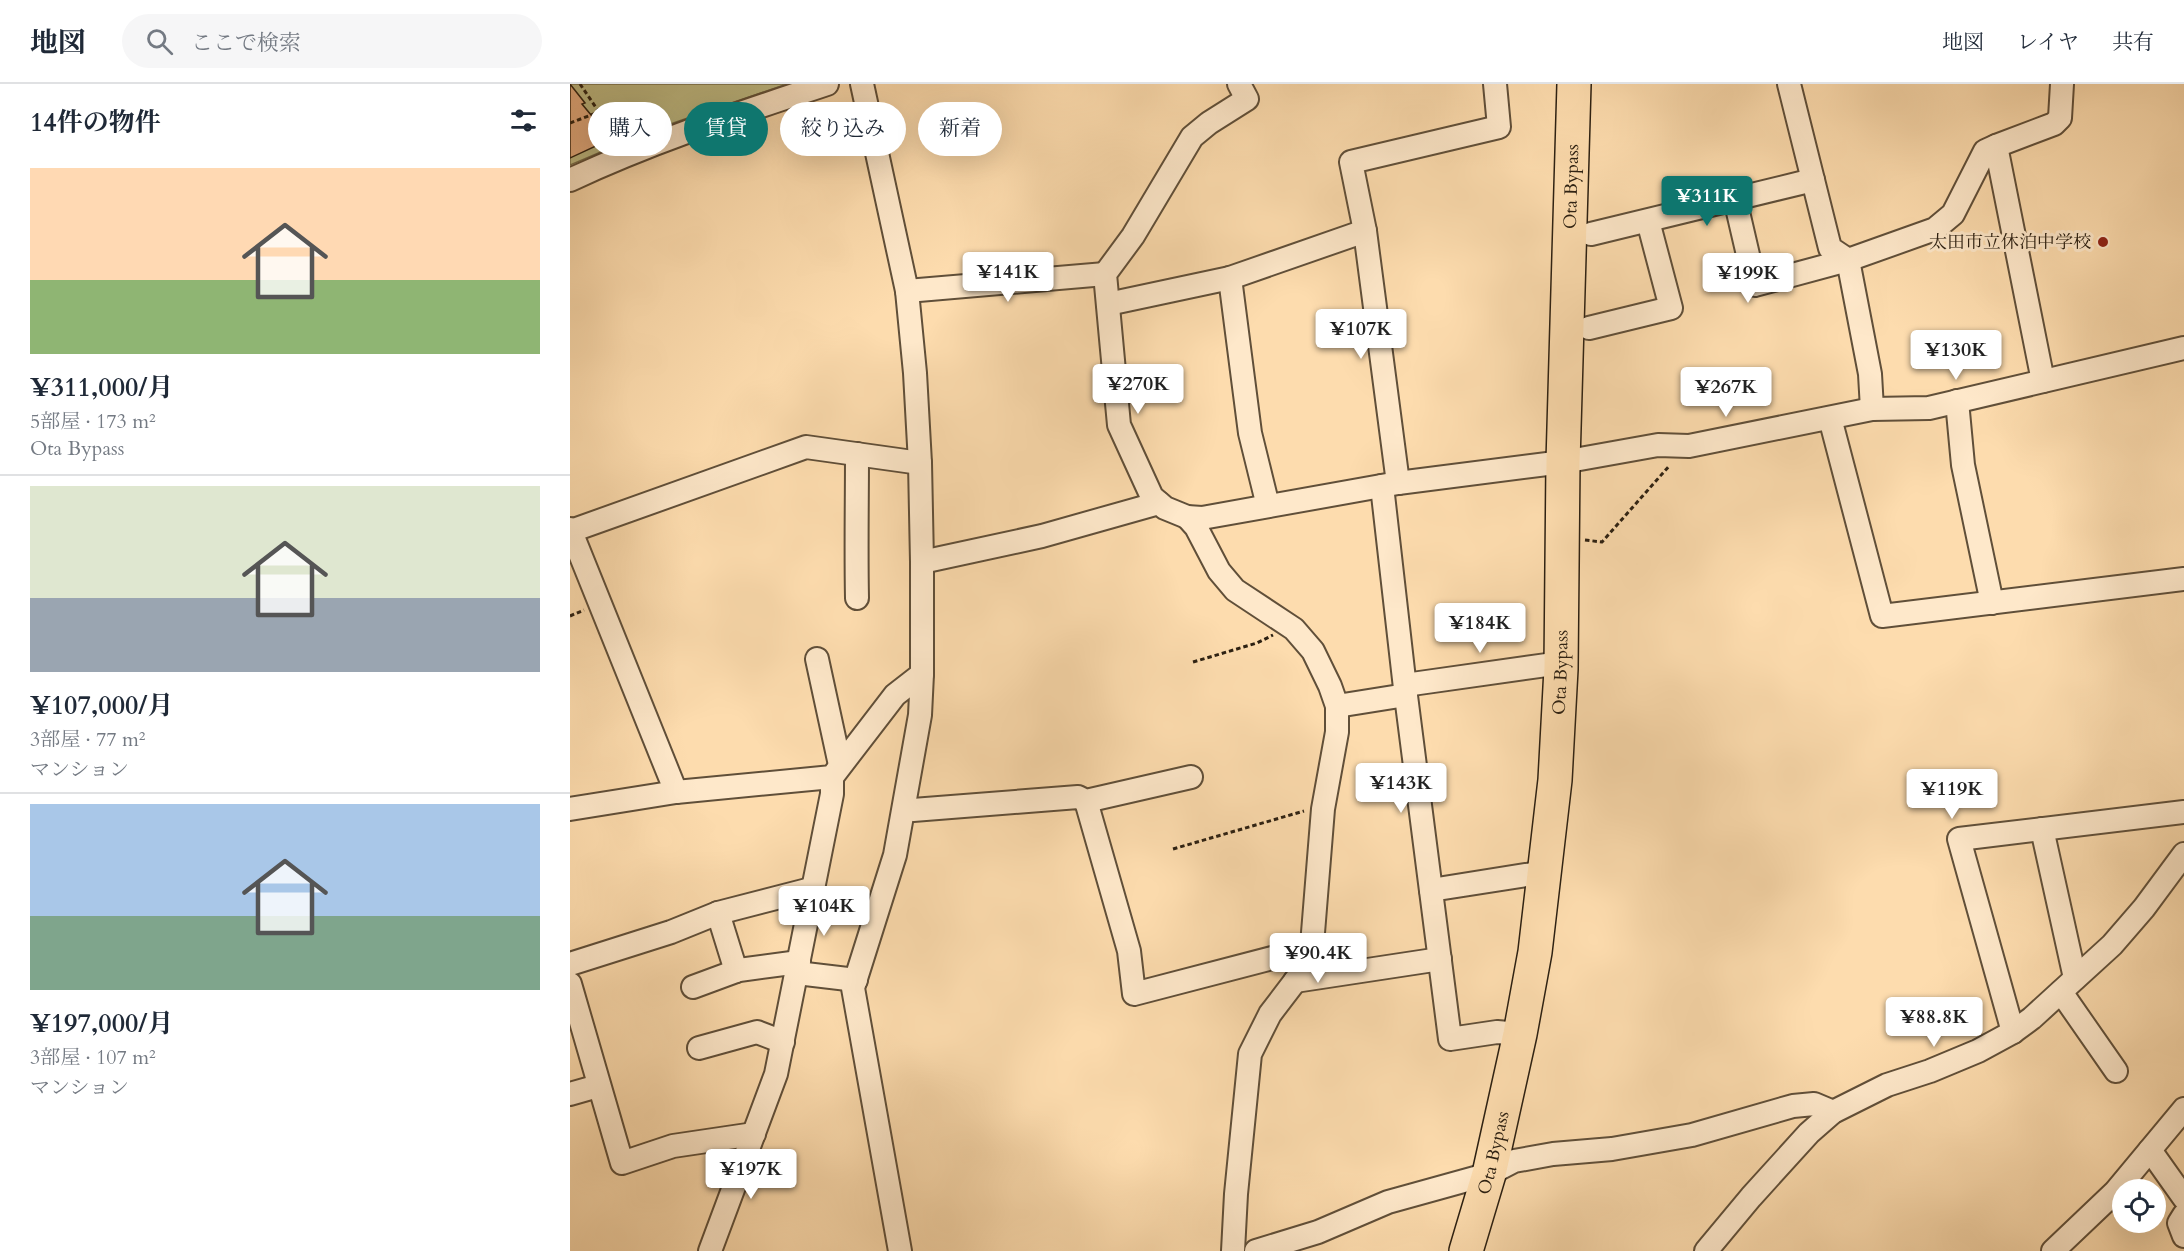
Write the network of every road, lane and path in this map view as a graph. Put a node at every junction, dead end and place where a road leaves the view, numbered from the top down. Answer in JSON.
{"nodes":[{"id":1,"x":580,"y":84,"type":"edge"},
{"id":2,"x":827,"y":84,"type":"edge"},
{"id":3,"x":862,"y":84,"type":"edge"},
{"id":4,"x":1239,"y":84,"type":"edge"},
{"id":5,"x":1494,"y":84,"type":"edge"},
{"id":6,"x":1574,"y":84,"type":"edge"},
{"id":7,"x":1595,"y":84,"type":"edge"},
{"id":8,"x":1790,"y":84,"type":"edge"},
{"id":9,"x":2062,"y":84,"type":"edge"},
{"id":10,"x":592,"y":102,"type":"edge"},
{"id":11,"x":588,"y":116,"type":"edge"},
{"id":12,"x":570,"y":123,"type":"edge"},
{"id":13,"x":1996,"y":146,"type":"junction"},
{"id":14,"x":570,"y":180,"type":"edge"},
{"id":15,"x":1813,"y":180,"type":"junction"},
{"id":16,"x":1735,"y":199,"type":"junction"},
{"id":17,"x":1648,"y":221,"type":"junction"},
{"id":18,"x":1365,"y":231,"type":"junction"},
{"id":19,"x":1591,"y":234,"type":"junction"},
{"id":20,"x":1848,"y":260,"type":"junction"},
{"id":21,"x":1105,"y":274,"type":"junction"},
{"id":22,"x":1230,"y":278,"type":"junction"},
{"id":23,"x":907,"y":291,"type":"junction"},
{"id":24,"x":1108,"y":304,"type":"junction"},
{"id":25,"x":1589,"y":328,"type":"junction"},
{"id":26,"x":2184,"y":348,"type":"edge"},
{"id":27,"x":2043,"y":381,"type":"junction"},
{"id":28,"x":1958,"y":401,"type":"junction"},
{"id":29,"x":1872,"y":409,"type":"junction"},
{"id":30,"x":1830,"y":418,"type":"junction"},
{"id":31,"x":1686,"y":446,"type":"junction"},
{"id":32,"x":857,"y":454,"type":"junction"},
{"id":33,"x":1575,"y":459,"type":"junction"},
{"id":34,"x":920,"y":463,"type":"junction"},
{"id":35,"x":1390,"y":484,"type":"junction"},
{"id":36,"x":1159,"y":503,"type":"junction"},
{"id":37,"x":1268,"y":506,"type":"junction"},
{"id":38,"x":1187,"y":517,"type":"junction"},
{"id":39,"x":570,"y":530,"type":"edge"},
{"id":40,"x":1584,"y":540,"type":"junction"},
{"id":41,"x":922,"y":562,"type":"junction"},
{"id":42,"x":2184,"y":579,"type":"edge"},
{"id":43,"x":857,"y":598,"type":"dead end"},
{"id":44,"x":1992,"y":603,"type":"junction"},
{"id":45,"x":1291,"y":627,"type":"junction"},
{"id":46,"x":817,"y":659,"type":"dead end"},
{"id":47,"x":1193,"y":662,"type":"dead end"},
{"id":48,"x":1561,"y":663,"type":"junction"},
{"id":49,"x":922,"y":674,"type":"junction"},
{"id":50,"x":1405,"y":690,"type":"junction"},
{"id":51,"x":1337,"y":706,"type":"junction"},
{"id":52,"x":836,"y":771,"type":"junction"},
{"id":53,"x":1191,"y":777,"type":"dead end"},
{"id":54,"x":676,"y":792,"type":"junction"},
{"id":55,"x":1086,"y":801,"type":"junction"},
{"id":56,"x":1324,"y":805,"type":"junction"},
{"id":57,"x":905,"y":806,"type":"junction"},
{"id":58,"x":570,"y":809,"type":"edge"},
{"id":59,"x":2184,"y":812,"type":"edge"},
{"id":60,"x":2042,"y":829,"type":"junction"},
{"id":61,"x":1173,"y":849,"type":"dead end"},
{"id":62,"x":2184,"y":854,"type":"edge"},
{"id":63,"x":1545,"y":872,"type":"junction"},
{"id":64,"x":811,"y":889,"type":"junction"},
{"id":65,"x":1431,"y":890,"type":"junction"},
{"id":66,"x":718,"y":913,"type":"junction"},
{"id":67,"x":1312,"y":945,"type":"junction"},
{"id":68,"x":1440,"y":959,"type":"junction"},
{"id":69,"x":570,"y":964,"type":"edge"},
{"id":70,"x":798,"y":967,"type":"junction"},
{"id":71,"x":736,"y":971,"type":"junction"},
{"id":72,"x":856,"y":980,"type":"junction"},
{"id":73,"x":1295,"y":981,"type":"junction"},
{"id":74,"x":570,"y":984,"type":"edge"},
{"id":75,"x":2068,"y":985,"type":"junction"},
{"id":76,"x":693,"y":987,"type":"dead end"},
{"id":77,"x":2013,"y":1032,"type":"junction"},
{"id":78,"x":1520,"y":1034,"type":"junction"},
{"id":79,"x":783,"y":1042,"type":"junction"},
{"id":80,"x":699,"y":1048,"type":"dead end"},
{"id":81,"x":2116,"y":1071,"type":"dead end"},
{"id":82,"x":598,"y":1086,"type":"junction"},
{"id":83,"x":570,"y":1094,"type":"edge"},
{"id":84,"x":2184,"y":1109,"type":"edge"},
{"id":85,"x":1833,"y":1112,"type":"junction"},
{"id":86,"x":754,"y":1134,"type":"junction"},
{"id":87,"x":2150,"y":1150,"type":"junction"},
{"id":88,"x":1502,"y":1167,"type":"junction"},
{"id":89,"x":2184,"y":1198,"type":"edge"},
{"id":90,"x":2184,"y":1215,"type":"edge"},
{"id":91,"x":2184,"y":1236,"type":"edge"},
{"id":92,"x":710,"y":1251,"type":"edge"},
{"id":93,"x":900,"y":1251,"type":"edge"},
{"id":94,"x":1233,"y":1251,"type":"edge"},
{"id":95,"x":1256,"y":1251,"type":"edge"},
{"id":96,"x":1466,"y":1251,"type":"edge"},
{"id":97,"x":1488,"y":1251,"type":"edge"},
{"id":98,"x":1706,"y":1251,"type":"edge"},
{"id":99,"x":2054,"y":1251,"type":"edge"}],
"edges":[{"from":1,"to":10,"type":"path"},
{"from":2,"to":14,"type":"street"},
{"from":3,"to":23,"type":"street"},
{"from":4,"to":21,"type":"street"},
{"from":5,"to":18,"type":"street"},
{"from":6,"to":33,"type":"highway","name":"Ota Bypass"},
{"from":7,"to":19,"type":"highway","name":"Ota Bypass"},
{"from":8,"to":15,"type":"street"},
{"from":9,"to":13,"type":"street"},
{"from":11,"to":12,"type":"path"},
{"from":13,"to":20,"type":"street"},
{"from":13,"to":27,"type":"street"},
{"from":15,"to":16,"type":"street"},
{"from":15,"to":20,"type":"street"},
{"from":16,"to":17,"type":"street"},
{"from":16,"to":20,"type":"street"},
{"from":17,"to":19,"type":"street"},
{"from":17,"to":25,"type":"street"},
{"from":18,"to":22,"type":"street"},
{"from":18,"to":35,"type":"street"},
{"from":19,"to":25,"type":"highway","name":"Ota Bypass"},
{"from":20,"to":29,"type":"street"},
{"from":21,"to":23,"type":"street"},
{"from":21,"to":24,"type":"street"},
{"from":22,"to":24,"type":"street"},
{"from":22,"to":37,"type":"street"},
{"from":23,"to":34,"type":"street"},
{"from":24,"to":36,"type":"street"},
{"from":25,"to":33,"type":"highway","name":"Ota Bypass"},
{"from":26,"to":27,"type":"street"},
{"from":27,"to":28,"type":"street"},
{"from":28,"to":29,"type":"street"},
{"from":28,"to":44,"type":"street"},
{"from":29,"to":30,"type":"street"},
{"from":30,"to":31,"type":"street"},
{"from":30,"to":44,"type":"street"},
{"from":31,"to":33,"type":"street"},
{"from":31,"to":40,"type":"path"},
{"from":32,"to":34,"type":"street"},
{"from":32,"to":39,"type":"street"},
{"from":32,"to":43,"type":"street"},
{"from":33,"to":35,"type":"street"},
{"from":33,"to":40,"type":"highway","name":"Ota Bypass"},
{"from":33,"to":48,"type":"highway","name":"Ota Bypass"},
{"from":34,"to":41,"type":"street"},
{"from":35,"to":37,"type":"street"},
{"from":35,"to":50,"type":"street"},
{"from":36,"to":38,"type":"street"},
{"from":36,"to":41,"type":"street"},
{"from":37,"to":38,"type":"street"},
{"from":38,"to":45,"type":"street"},
{"from":39,"to":54,"type":"street"},
{"from":40,"to":88,"type":"highway","name":"Ota Bypass"},
{"from":41,"to":49,"type":"street"},
{"from":42,"to":44,"type":"street"},
{"from":45,"to":47,"type":"path"},
{"from":45,"to":51,"type":"street"},
{"from":46,"to":52,"type":"street"},
{"from":48,"to":50,"type":"street"},
{"from":48,"to":63,"type":"highway","name":"Ota Bypass"},
{"from":49,"to":52,"type":"street"},
{"from":49,"to":57,"type":"street"},
{"from":50,"to":51,"type":"street"},
{"from":50,"to":65,"type":"street"},
{"from":51,"to":56,"type":"street"},
{"from":52,"to":54,"type":"street"},
{"from":52,"to":64,"type":"street"},
{"from":53,"to":55,"type":"street"},
{"from":54,"to":58,"type":"street"},
{"from":55,"to":57,"type":"street"},
{"from":55,"to":67,"type":"street"},
{"from":56,"to":61,"type":"path"},
{"from":56,"to":67,"type":"street"},
{"from":57,"to":72,"type":"street"},
{"from":59,"to":60,"type":"street"},
{"from":60,"to":75,"type":"street"},
{"from":60,"to":77,"type":"street"},
{"from":62,"to":75,"type":"street"},
{"from":63,"to":65,"type":"street"},
{"from":63,"to":78,"type":"highway","name":"Ota Bypass"},
{"from":64,"to":66,"type":"street"},
{"from":64,"to":70,"type":"street"},
{"from":65,"to":68,"type":"street"},
{"from":66,"to":69,"type":"street"},
{"from":66,"to":71,"type":"street"},
{"from":67,"to":73,"type":"street"},
{"from":68,"to":73,"type":"street"},
{"from":68,"to":78,"type":"street"},
{"from":70,"to":71,"type":"street"},
{"from":70,"to":72,"type":"street"},
{"from":70,"to":79,"type":"street"},
{"from":71,"to":76,"type":"street"},
{"from":72,"to":93,"type":"street"},
{"from":73,"to":94,"type":"street"},
{"from":74,"to":82,"type":"street"},
{"from":75,"to":77,"type":"street"},
{"from":75,"to":81,"type":"street"},
{"from":77,"to":85,"type":"street"},
{"from":78,"to":88,"type":"highway","name":"Ota Bypass"},
{"from":79,"to":80,"type":"street"},
{"from":79,"to":86,"type":"street"},
{"from":82,"to":83,"type":"street"},
{"from":82,"to":86,"type":"street"},
{"from":84,"to":87,"type":"street"},
{"from":85,"to":88,"type":"street"},
{"from":85,"to":98,"type":"street"},
{"from":86,"to":92,"type":"street"},
{"from":87,"to":89,"type":"street"},
{"from":87,"to":99,"type":"street"},
{"from":88,"to":95,"type":"street"},
{"from":88,"to":96,"type":"highway","name":"Ota Bypass"},
{"from":88,"to":97,"type":"highway","name":"Ota Bypass"},
{"from":90,"to":91,"type":"street"}]}
